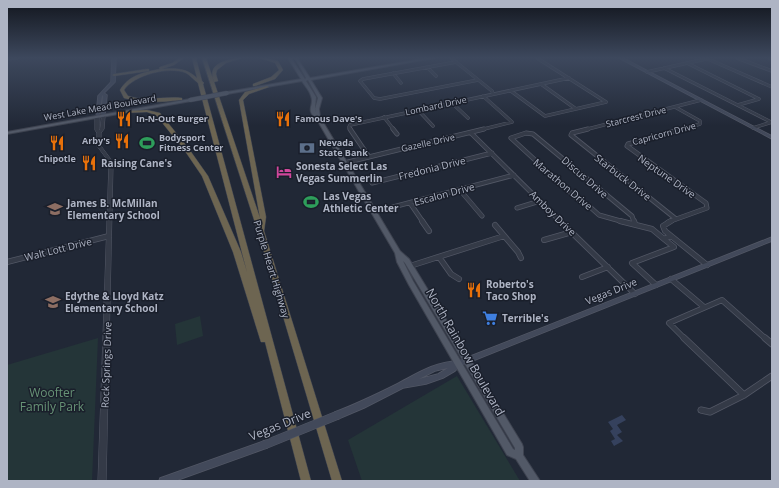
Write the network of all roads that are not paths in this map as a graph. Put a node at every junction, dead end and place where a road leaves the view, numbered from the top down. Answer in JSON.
{"nodes":[{"id":1,"x":113,"y":81,"type":"edge"},
{"id":2,"x":130,"y":81,"type":"edge"},
{"id":3,"x":199,"y":81,"type":"edge"},
{"id":4,"x":211,"y":81,"type":"edge"},
{"id":5,"x":217,"y":81,"type":"edge"},
{"id":6,"x":268,"y":81,"type":"edge"},
{"id":7,"x":289,"y":81,"type":"edge"},
{"id":8,"x":294,"y":81,"type":"edge"},
{"id":9,"x":303,"y":81,"type":"edge"},
{"id":10,"x":310,"y":81,"type":"edge"},
{"id":11,"x":361,"y":81,"type":"edge"},
{"id":12,"x":474,"y":81,"type":"edge"},
{"id":13,"x":479,"y":81,"type":"edge"},
{"id":14,"x":556,"y":81,"type":"edge"},
{"id":15,"x":573,"y":81,"type":"edge"},
{"id":16,"x":664,"y":81,"type":"edge"},
{"id":17,"x":689,"y":81,"type":"edge"},
{"id":18,"x":723,"y":81,"type":"edge"},
{"id":19,"x":758,"y":81,"type":"edge"},
{"id":20,"x":202,"y":83,"type":"joint"},
{"id":21,"x":541,"y":84,"type":"junction"},
{"id":22,"x":251,"y":86,"type":"junction"},
{"id":23,"x":267,"y":87,"type":"junction"},
{"id":24,"x":772,"y":87,"type":"edge"},
{"id":25,"x":511,"y":91,"type":"junction"},
{"id":26,"x":227,"y":92,"type":"junction"},
{"id":27,"x":493,"y":94,"type":"junction"},
{"id":28,"x":483,"y":96,"type":"junction"},
{"id":29,"x":190,"y":98,"type":"junction"},
{"id":30,"x":180,"y":99,"type":"junction"},
{"id":31,"x":702,"y":100,"type":"junction"},
{"id":32,"x":452,"y":103,"type":"junction"},
{"id":33,"x":219,"y":106,"type":"junction"},
{"id":34,"x":738,"y":106,"type":"junction"},
{"id":35,"x":675,"y":107,"type":"junction"},
{"id":36,"x":576,"y":109,"type":"junction"},
{"id":37,"x":418,"y":110,"type":"junction"},
{"id":38,"x":125,"y":112,"type":"junction"},
{"id":39,"x":101,"y":115,"type":"junction"},
{"id":40,"x":318,"y":117,"type":"junction"},
{"id":41,"x":384,"y":117,"type":"junction"},
{"id":42,"x":468,"y":118,"type":"dead end"},
{"id":43,"x":772,"y":122,"type":"edge"},
{"id":44,"x":433,"y":126,"type":"dead end"},
{"id":45,"x":31,"y":127,"type":"junction"},
{"id":46,"x":753,"y":128,"type":"junction"},
{"id":47,"x":7,"y":132,"type":"edge"},
{"id":48,"x":471,"y":133,"type":"junction"},
{"id":49,"x":397,"y":134,"type":"dead end"},
{"id":50,"x":571,"y":135,"type":"joint"},
{"id":51,"x":511,"y":138,"type":"joint"},
{"id":52,"x":772,"y":138,"type":"edge"},
{"id":53,"x":627,"y":146,"type":"joint"},
{"id":54,"x":492,"y":153,"type":"junction"},
{"id":55,"x":369,"y":157,"type":"junction"},
{"id":56,"x":344,"y":163,"type":"junction"},
{"id":57,"x":514,"y":175,"type":"junction"},
{"id":58,"x":372,"y":183,"type":"dead end"},
{"id":59,"x":460,"y":190,"type":"junction"},
{"id":60,"x":540,"y":201,"type":"junction"},
{"id":61,"x":410,"y":203,"type":"junction"},
{"id":62,"x":517,"y":208,"type":"dead end"},
{"id":63,"x":374,"y":212,"type":"junction"},
{"id":64,"x":482,"y":216,"type":"dead end"},
{"id":65,"x":676,"y":219,"type":"junction"},
{"id":66,"x":635,"y":224,"type":"junction"},
{"id":67,"x":495,"y":226,"type":"dead end"},
{"id":68,"x":261,"y":232,"type":"junction"},
{"id":69,"x":429,"y":232,"type":"dead end"},
{"id":70,"x":572,"y":232,"type":"junction"},
{"id":71,"x":109,"y":236,"type":"junction"},
{"id":72,"x":504,"y":236,"type":"junction"},
{"id":73,"x":671,"y":236,"type":"junction"},
{"id":74,"x":664,"y":239,"type":"junction"},
{"id":75,"x":772,"y":239,"type":"edge"},
{"id":76,"x":544,"y":240,"type":"dead end"},
{"id":77,"x":398,"y":253,"type":"junction"},
{"id":78,"x":440,"y":257,"type":"junction"},
{"id":79,"x":521,"y":258,"type":"dead end"},
{"id":80,"x":7,"y":262,"type":"edge"},
{"id":81,"x":707,"y":265,"type":"junction"},
{"id":82,"x":410,"y":266,"type":"junction"},
{"id":83,"x":608,"y":267,"type":"junction"},
{"id":84,"x":582,"y":277,"type":"dead end"},
{"id":85,"x":459,"y":279,"type":"dead end"},
{"id":86,"x":671,"y":279,"type":"junction"},
{"id":87,"x":656,"y":285,"type":"junction"},
{"id":88,"x":635,"y":294,"type":"junction"},
{"id":89,"x":704,"y":308,"type":"junction"},
{"id":90,"x":772,"y":344,"type":"edge"},
{"id":91,"x":462,"y":362,"type":"junction"},
{"id":92,"x":772,"y":376,"type":"edge"},
{"id":93,"x":279,"y":381,"type":"junction"},
{"id":94,"x":744,"y":395,"type":"junction"},
{"id":95,"x":701,"y":410,"type":"dead end"},
{"id":96,"x":102,"y":481,"type":"edge"},
{"id":97,"x":163,"y":481,"type":"edge"},
{"id":98,"x":306,"y":481,"type":"edge"},
{"id":99,"x":337,"y":481,"type":"edge"},
{"id":100,"x":535,"y":481,"type":"edge"}],
"edges":[{"from":1,"to":39,"type":"main road","name":"Rock Springs Drive"},
{"from":2,"to":30,"type":"highway"},
{"from":3,"to":20,"type":"highway"},
{"from":4,"to":33,"type":"highway","name":"Purple Heart Highway"},
{"from":5,"to":33,"type":"highway"},
{"from":6,"to":22,"type":"highway"},
{"from":7,"to":22,"type":"main road","name":"West Lake Mead Boulevard"},
{"from":8,"to":23,"type":"main road","name":"West Lake Mead Boulevard"},
{"from":9,"to":40,"type":"main road","name":"North Rainbow Boulevard"},
{"from":10,"to":40,"type":"main road"},
{"from":11,"to":12,"type":"street"},
{"from":13,"to":27,"type":"street"},
{"from":14,"to":21,"type":"street","name":"Lombard Drive"},
{"from":15,"to":36,"type":"street"},
{"from":16,"to":31,"type":"main road"},
{"from":17,"to":34,"type":"street"},
{"from":18,"to":34,"type":"street"},
{"from":19,"to":24,"type":"street"},
{"from":20,"to":93,"type":"highway","name":"Purple Heart Highway"},
{"from":21,"to":25,"type":"street","name":"Lombard Drive"},
{"from":21,"to":36,"type":"street"},
{"from":22,"to":26,"type":"main road","name":"West Lake Mead Boulevard"},
{"from":23,"to":26,"type":"main road","name":"West Lake Mead Boulevard"},
{"from":23,"to":68,"type":"highway"},
{"from":25,"to":27,"type":"street","name":"Lombard Drive"},
{"from":25,"to":36,"type":"street"},
{"from":26,"to":29,"type":"main road","name":"West Lake Mead Boulevard","bridge":true},
{"from":27,"to":28,"type":"street","name":"Lombard Drive"},
{"from":28,"to":32,"type":"street","name":"Lombard Drive"},
{"from":28,"to":48,"type":"street","name":"Gazelle Drive"},
{"from":29,"to":30,"type":"main road","name":"West Lake Mead Boulevard"},
{"from":29,"to":38,"type":"main road","name":"West Lake Mead Boulevard"},
{"from":30,"to":39,"type":"main road","name":"West Lake Mead Boulevard"},
{"from":31,"to":35,"type":"street","name":"Starcrest Drive"},
{"from":31,"to":46,"type":"main road"},
{"from":32,"to":37,"type":"street","name":"Lombard Drive"},
{"from":32,"to":42,"type":"street"},
{"from":33,"to":68,"type":"highway","name":"Purple Heart Highway"},
{"from":34,"to":43,"type":"street"},
{"from":35,"to":50,"type":"street","name":"Starcrest Drive"},
{"from":35,"to":53,"type":"street","name":"Capricorn Drive"},
{"from":37,"to":41,"type":"street","name":"Lombard Drive"},
{"from":37,"to":44,"type":"street"},
{"from":38,"to":39,"type":"main road","name":"West Lake Mead Boulevard"},
{"from":38,"to":93,"type":"highway"},
{"from":39,"to":45,"type":"main road","name":"West Lake Mead Boulevard"},
{"from":39,"to":45,"type":"main road","name":"West Lake Mead Boulevard"},
{"from":39,"to":71,"type":"street","name":"Rock Springs Drive"},
{"from":40,"to":56,"type":"main road","name":"North Rainbow Boulevard"},
{"from":41,"to":49,"type":"street"},
{"from":41,"to":55,"type":"street","name":"Lombard Drive"},
{"from":43,"to":46,"type":"street"},
{"from":45,"to":47,"type":"main road"},
{"from":46,"to":52,"type":"main road"},
{"from":48,"to":54,"type":"street","name":"Amboy Drive"},
{"from":48,"to":55,"type":"street","name":"Gazelle Drive"},
{"from":50,"to":65,"type":"street","name":"Starbuck Drive"},
{"from":51,"to":66,"type":"street","name":"Marathon Drive"},
{"from":51,"to":66,"type":"street","name":"Discus Drive"},
{"from":53,"to":65,"type":"street","name":"Neptune Drive"},
{"from":54,"to":57,"type":"street","name":"Amboy Drive"},
{"from":54,"to":58,"type":"street","name":"Fredonia Drive"},
{"from":55,"to":56,"type":"street","name":"Gazelle Drive"},
{"from":56,"to":63,"type":"main road","name":"North Rainbow Boulevard"},
{"from":57,"to":59,"type":"street","name":"Escalon Drive"},
{"from":57,"to":60,"type":"street","name":"Amboy Drive"},
{"from":59,"to":61,"type":"street","name":"Escalon Drive"},
{"from":59,"to":64,"type":"street"},
{"from":60,"to":62,"type":"street"},
{"from":60,"to":70,"type":"street","name":"Amboy Drive"},
{"from":61,"to":63,"type":"street","name":"Escalon Drive"},
{"from":61,"to":69,"type":"street"},
{"from":63,"to":77,"type":"main road","name":"North Rainbow Boulevard"},
{"from":65,"to":73,"type":"street"},
{"from":66,"to":74,"type":"street","name":"Marathon Drive"},
{"from":67,"to":72,"type":"street"},
{"from":68,"to":99,"type":"highway","name":"Purple Heart Highway"},
{"from":70,"to":76,"type":"street"},
{"from":70,"to":83,"type":"street","name":"Amboy Drive"},
{"from":71,"to":80,"type":"street","name":"Walt Lott Drive"},
{"from":71,"to":96,"type":"street","name":"Rock Springs Drive"},
{"from":72,"to":78,"type":"street"},
{"from":72,"to":79,"type":"street"},
{"from":73,"to":74,"type":"street"},
{"from":73,"to":81,"type":"street"},
{"from":74,"to":87,"type":"street"},
{"from":75,"to":81,"type":"main road","name":"Vegas Drive"},
{"from":77,"to":82,"type":"main road","name":"North Rainbow Boulevard"},
{"from":77,"to":91,"type":"main road","name":"North Rainbow Boulevard"},
{"from":78,"to":82,"type":"street"},
{"from":78,"to":85,"type":"street"},
{"from":81,"to":86,"type":"main road","name":"Vegas Drive"},
{"from":82,"to":91,"type":"main road","name":"North Rainbow Boulevard"},
{"from":83,"to":84,"type":"street"},
{"from":83,"to":88,"type":"street","name":"Amboy Drive"},
{"from":86,"to":87,"type":"main road","name":"Vegas Drive"},
{"from":86,"to":89,"type":"street"},
{"from":87,"to":88,"type":"main road","name":"Vegas Drive"},
{"from":88,"to":91,"type":"main road","name":"Vegas Drive"},
{"from":89,"to":90,"type":"street"},
{"from":89,"to":94,"type":"street"},
{"from":91,"to":97,"type":"main road","name":"Vegas Drive","bridge":true},
{"from":91,"to":100,"type":"main road","name":"North Rainbow Boulevard"},
{"from":92,"to":94,"type":"street"},
{"from":93,"to":98,"type":"highway","name":"Purple Heart Highway"},
{"from":94,"to":95,"type":"street"}]}
